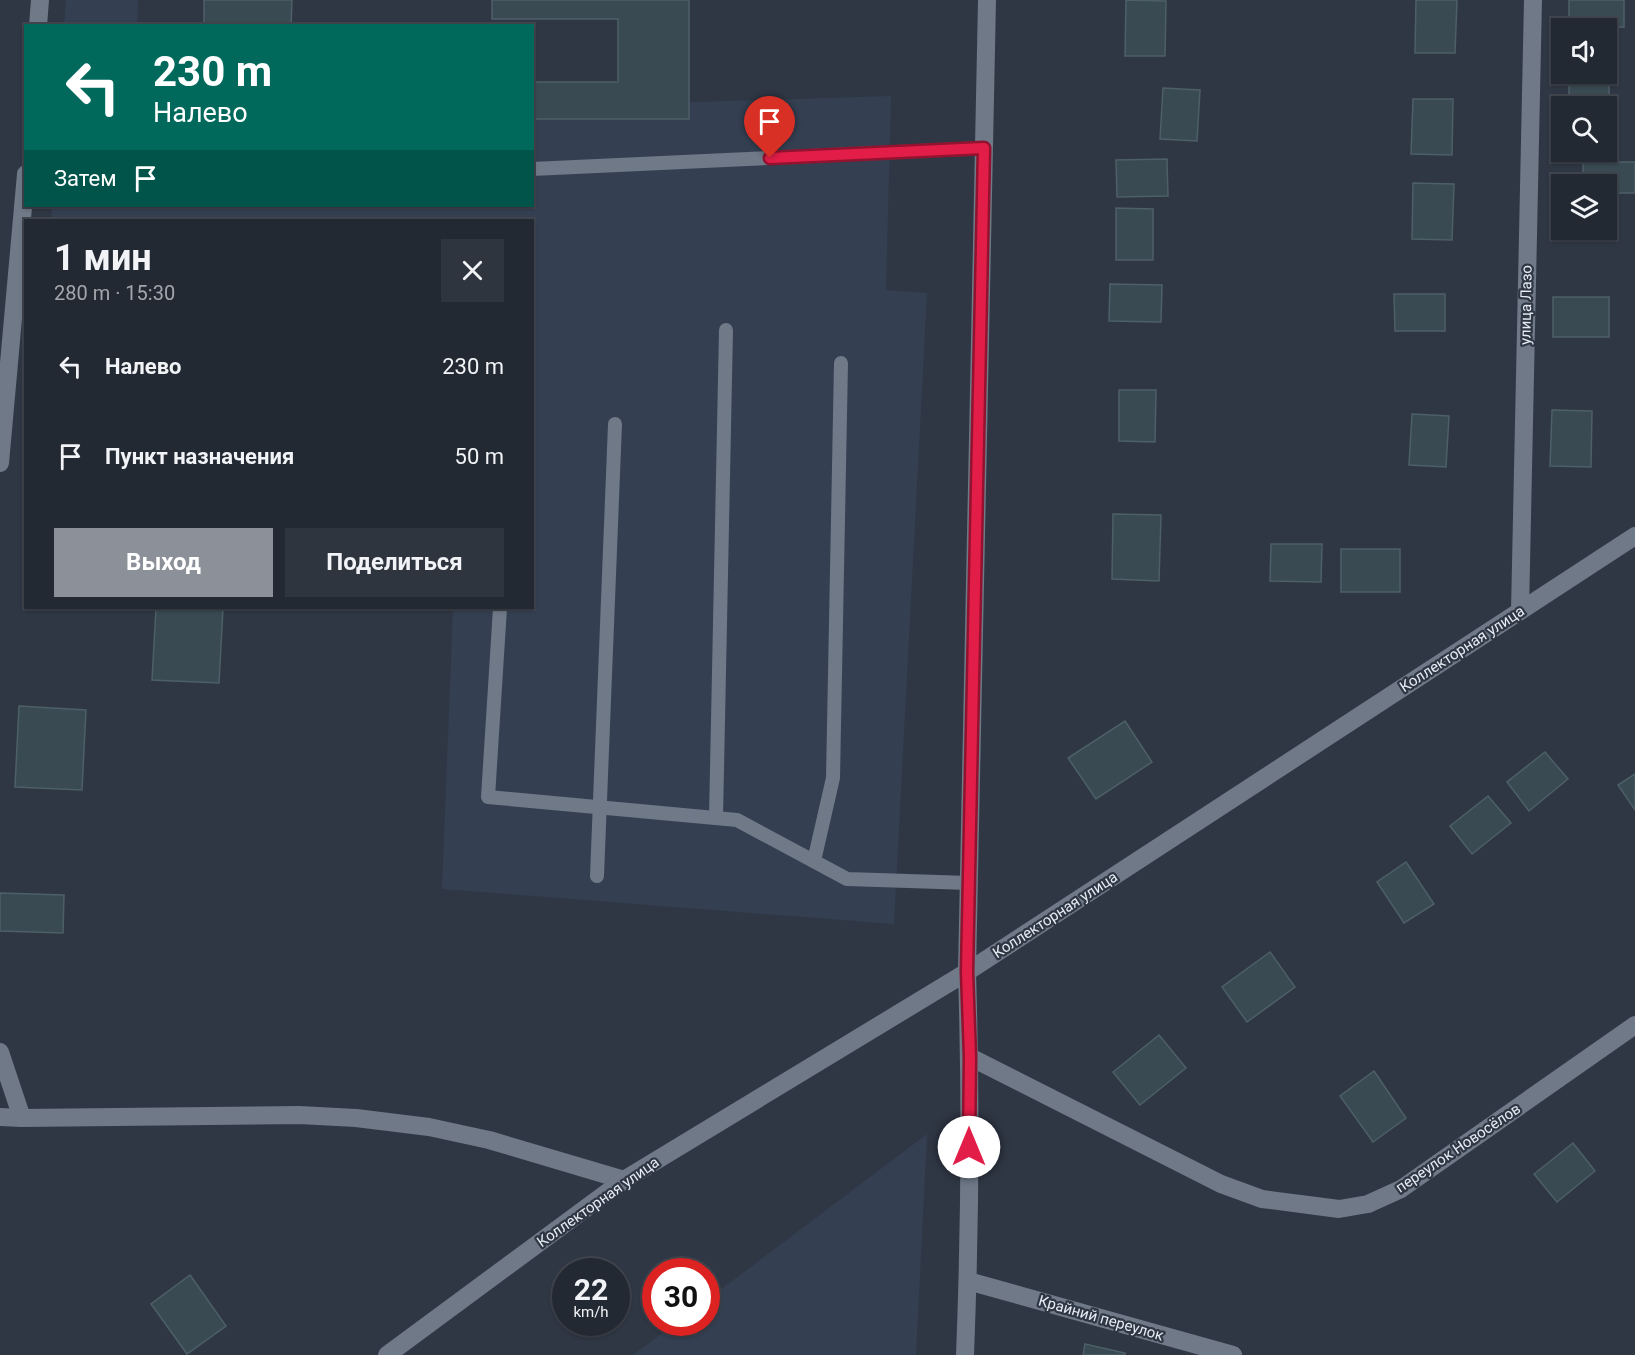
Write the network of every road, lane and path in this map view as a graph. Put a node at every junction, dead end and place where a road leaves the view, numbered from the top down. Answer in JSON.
{"nodes":[{"id":1,"x":40,"y":0,"type":"edge"},
{"id":2,"x":987,"y":0,"type":"edge"},
{"id":3,"x":1533,"y":0,"type":"edge"},
{"id":4,"x":38,"y":24,"type":"edge"},
{"id":5,"x":984,"y":148,"type":"junction"},
{"id":6,"x":534,"y":169,"type":"edge"},
{"id":7,"x":24,"y":196,"type":"edge"},
{"id":8,"x":726,"y":330,"type":"dead end"},
{"id":9,"x":841,"y":363,"type":"dead end"},
{"id":10,"x":615,"y":424,"type":"dead end"},
{"id":11,"x":0,"y":463,"type":"edge"},
{"id":12,"x":1635,"y":536,"type":"edge"},
{"id":13,"x":500,"y":609,"type":"edge"},
{"id":14,"x":1520,"y":611,"type":"junction"},
{"id":15,"x":600,"y":807,"type":"junction"},
{"id":16,"x":716,"y":818,"type":"junction"},
{"id":17,"x":814,"y":861,"type":"junction"},
{"id":18,"x":597,"y":876,"type":"dead end"},
{"id":19,"x":969,"y":883,"type":"junction"},
{"id":20,"x":967,"y":972,"type":"junction"},
{"id":21,"x":1635,"y":1025,"type":"edge"},
{"id":22,"x":0,"y":1052,"type":"edge"},
{"id":23,"x":970,"y":1057,"type":"junction"},
{"id":24,"x":0,"y":1117,"type":"edge"},
{"id":25,"x":22,"y":1118,"type":"junction"},
{"id":26,"x":624,"y":1180,"type":"junction"},
{"id":27,"x":968,"y":1281,"type":"junction"},
{"id":28,"x":387,"y":1355,"type":"edge"},
{"id":29,"x":965,"y":1355,"type":"edge"},
{"id":30,"x":1233,"y":1355,"type":"edge"}],
"edges":[{"from":1,"to":4,"type":"street"},
{"from":2,"to":5,"type":"street"},
{"from":3,"to":14,"type":"street","name":"улица Лазо"},
{"from":5,"to":6,"type":"lane"},
{"from":5,"to":19,"type":"street"},
{"from":7,"to":11,"type":"street"},
{"from":8,"to":16,"type":"lane"},
{"from":9,"to":17,"type":"lane"},
{"from":10,"to":15,"type":"lane"},
{"from":12,"to":14,"type":"street","name":"Коллекторная улица"},
{"from":13,"to":15,"type":"lane"},
{"from":14,"to":20,"type":"street","name":"Коллекторная улица"},
{"from":15,"to":16,"type":"lane"},
{"from":15,"to":18,"type":"lane"},
{"from":16,"to":17,"type":"lane"},
{"from":17,"to":19,"type":"lane"},
{"from":19,"to":20,"type":"street"},
{"from":20,"to":23,"type":"street"},
{"from":20,"to":26,"type":"street","name":"Коллекторная улица"},
{"from":21,"to":23,"type":"street","name":"переулок Новосёлов"},
{"from":22,"to":25,"type":"street"},
{"from":23,"to":27,"type":"street"},
{"from":24,"to":25,"type":"street"},
{"from":25,"to":26,"type":"street"},
{"from":26,"to":28,"type":"street","name":"Коллекторная улица"},
{"from":27,"to":29,"type":"street"},
{"from":27,"to":30,"type":"street","name":"Крайний переулок"}]}
